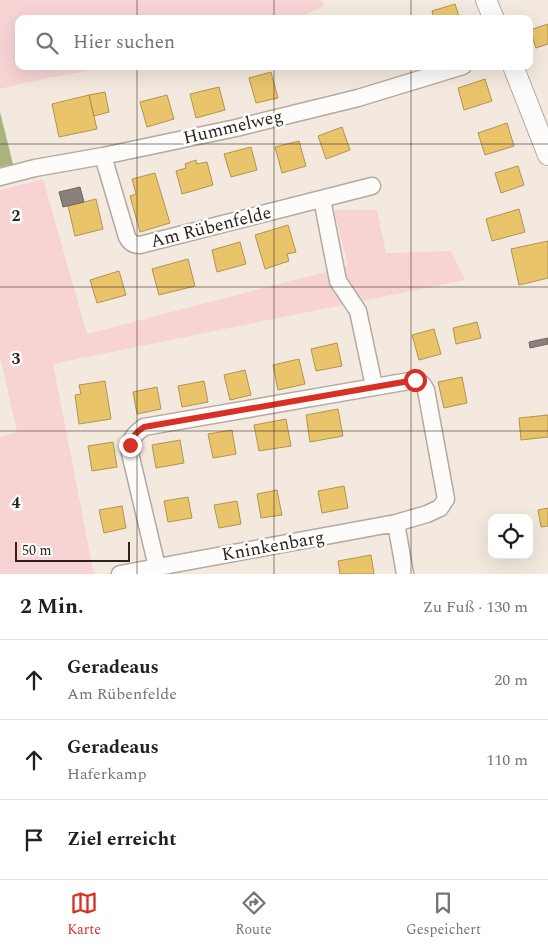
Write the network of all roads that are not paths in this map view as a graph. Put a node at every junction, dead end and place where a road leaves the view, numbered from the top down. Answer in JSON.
{"nodes":[{"id":1,"x":486,"y":0,"type":"edge"},
{"id":2,"x":492,"y":15,"type":"edge"},
{"id":3,"x":450,"y":70,"type":"edge"},
{"id":4,"x":515,"y":70,"type":"edge"},
{"id":5,"x":548,"y":155,"type":"edge"},
{"id":6,"x":103,"y":156,"type":"junction"},
{"id":7,"x":0,"y":177,"type":"edge"},
{"id":8,"x":372,"y":186,"type":"dead end"},
{"id":9,"x":322,"y":199,"type":"junction"},
{"id":10,"x":374,"y":386,"type":"junction"},
{"id":11,"x":396,"y":523,"type":"junction"},
{"id":12,"x":157,"y":567,"type":"junction"},
{"id":13,"x":120,"y":574,"type":"edge"},
{"id":14,"x":405,"y":574,"type":"edge"}],
"edges":[{"from":1,"to":2,"type":"street"},
{"from":3,"to":6,"type":"street","name":"Hummelweg"},
{"from":4,"to":5,"type":"street"},
{"from":6,"to":7,"type":"street","name":"Hummelweg"},
{"from":6,"to":9,"type":"street","name":"Am Rübenfelde"},
{"from":8,"to":9,"type":"street","name":"Am Rübenfelde"},
{"from":9,"to":10,"type":"street"},
{"from":10,"to":11,"type":"street","name":"Kninkenbarg"},
{"from":10,"to":12,"type":"street"},
{"from":11,"to":12,"type":"street","name":"Kninkenbarg"},
{"from":11,"to":14,"type":"street"},
{"from":12,"to":13,"type":"street","name":"Kninkenbarg"}]}
